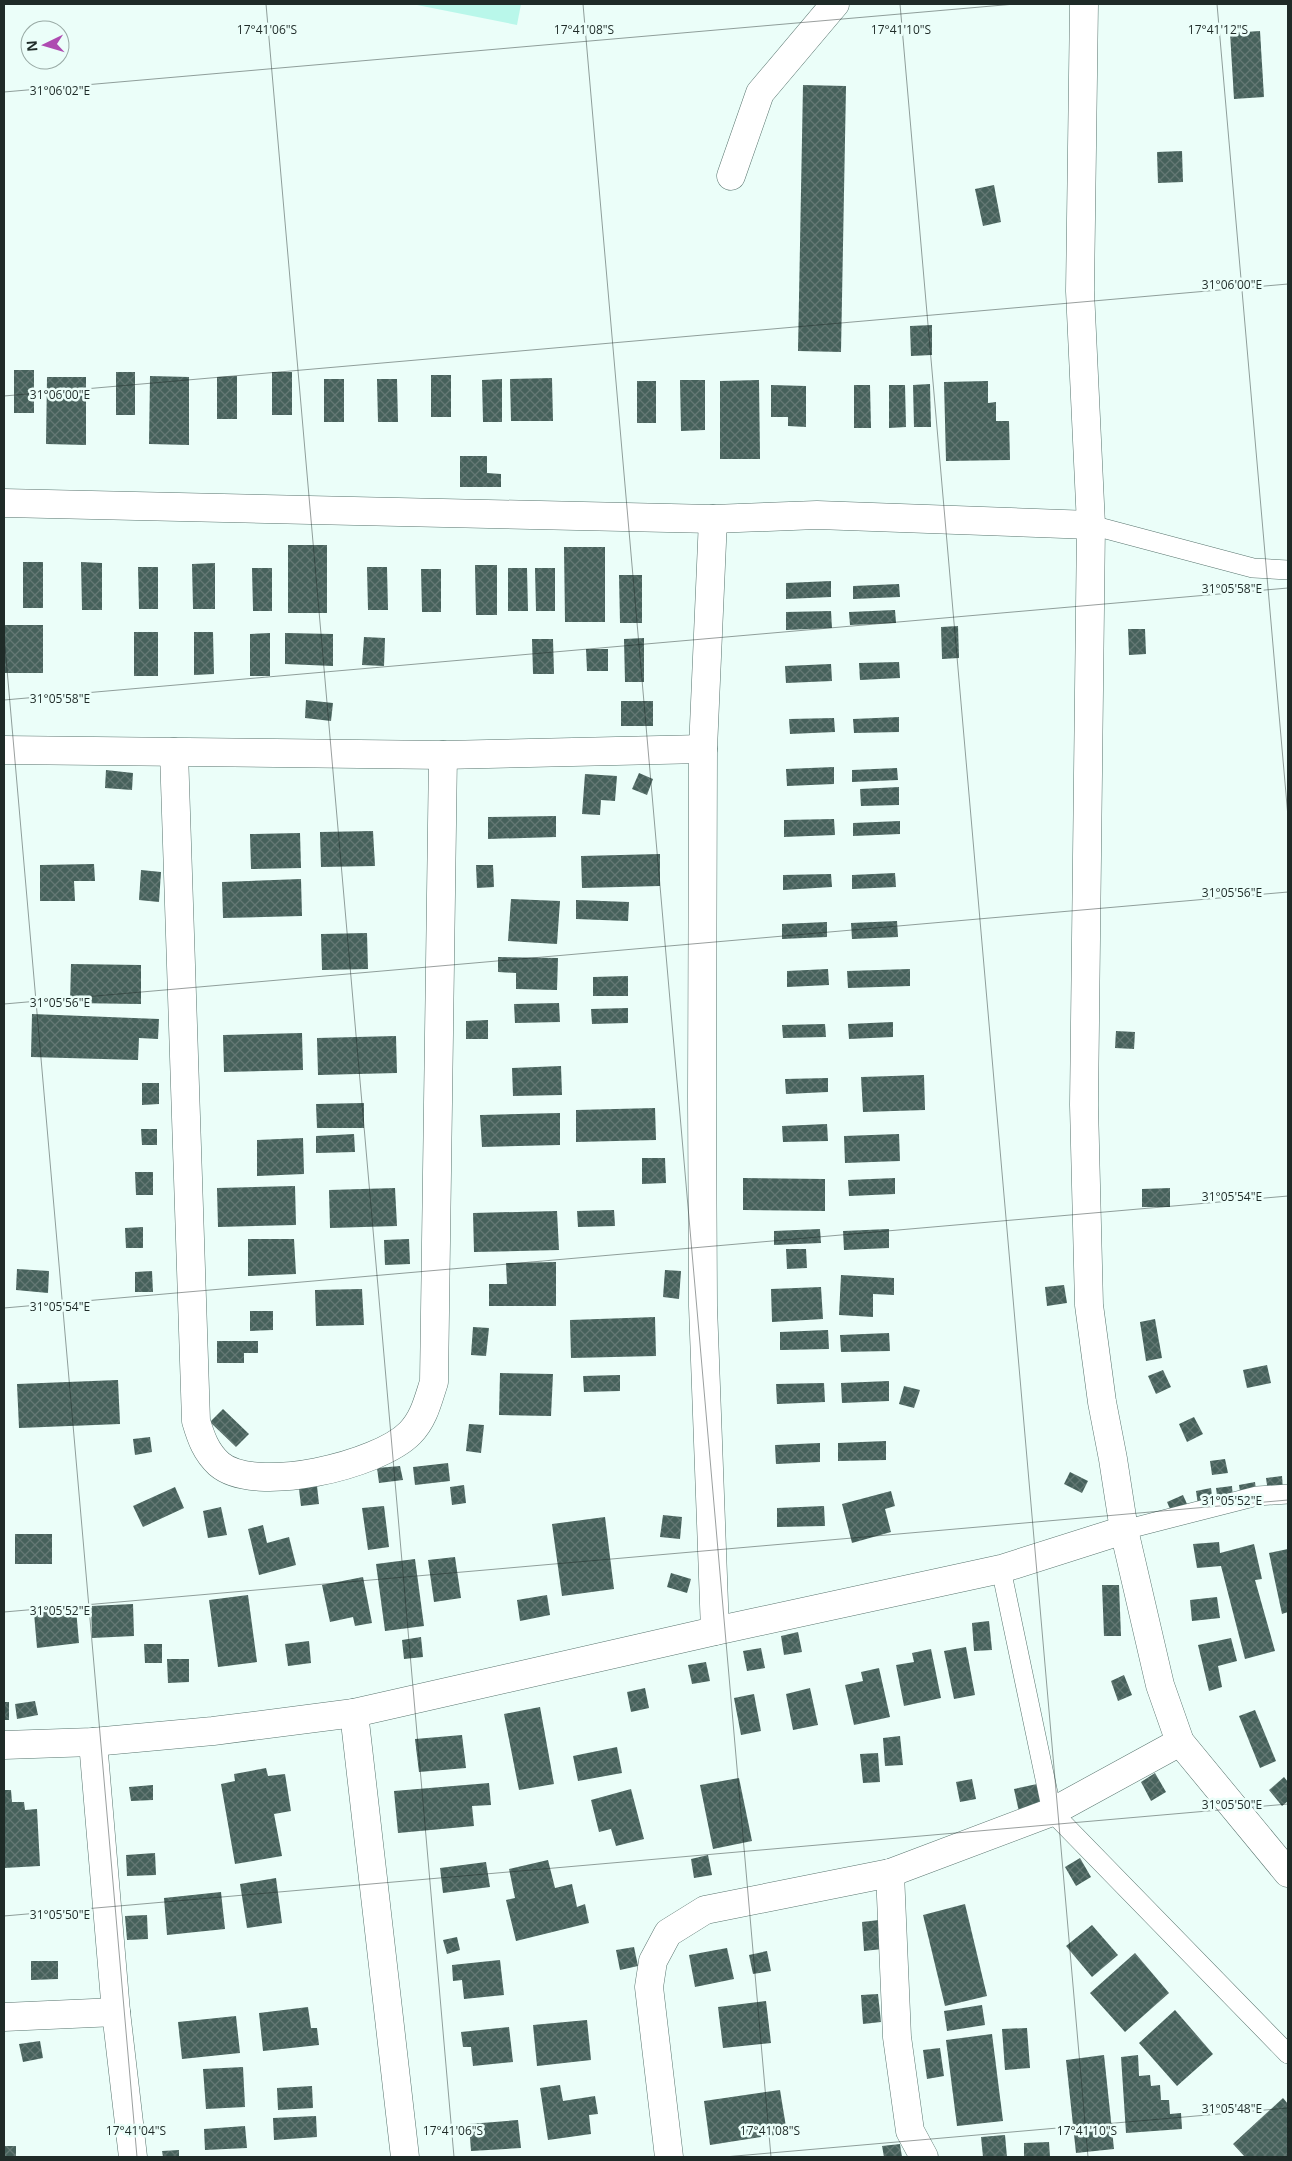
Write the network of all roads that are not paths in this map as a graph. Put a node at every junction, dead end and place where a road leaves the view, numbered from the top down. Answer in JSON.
{"nodes":[{"id":1,"x":835,"y":4,"type":"edge"},
{"id":2,"x":1084,"y":4,"type":"edge"},
{"id":3,"x":731,"y":176,"type":"dead end"},
{"id":4,"x":4,"y":503,"type":"edge"},
{"id":5,"x":713,"y":519,"type":"junction"},
{"id":6,"x":1091,"y":525,"type":"junction"},
{"id":7,"x":1288,"y":570,"type":"edge"},
{"id":8,"x":702,"y":749,"type":"junction"},
{"id":9,"x":4,"y":750,"type":"edge"},
{"id":10,"x":174,"y":752,"type":"junction"},
{"id":11,"x":443,"y":755,"type":"junction"},
{"id":12,"x":1288,"y":1494,"type":"edge"},
{"id":13,"x":1124,"y":1530,"type":"junction"},
{"id":14,"x":1001,"y":1569,"type":"junction"},
{"id":15,"x":715,"y":1631,"type":"junction"},
{"id":16,"x":354,"y":1713,"type":"junction"},
{"id":17,"x":94,"y":1742,"type":"junction"},
{"id":18,"x":1180,"y":1742,"type":"junction"},
{"id":19,"x":4,"y":1745,"type":"edge"},
{"id":20,"x":1052,"y":1812,"type":"junction"},
{"id":21,"x":890,"y":1873,"type":"junction"},
{"id":22,"x":1288,"y":1873,"type":"edge"},
{"id":23,"x":116,"y":2012,"type":"junction"},
{"id":24,"x":4,"y":2017,"type":"edge"},
{"id":25,"x":1288,"y":2054,"type":"edge"},
{"id":26,"x":133,"y":2157,"type":"edge"},
{"id":27,"x":404,"y":2157,"type":"edge"},
{"id":28,"x":669,"y":2157,"type":"edge"},
{"id":29,"x":924,"y":2157,"type":"edge"}],
"edges":[{"from":1,"to":3,"type":"street"},
{"from":2,"to":6,"type":"street"},
{"from":4,"to":5,"type":"street"},
{"from":5,"to":6,"type":"street"},
{"from":5,"to":8,"type":"street"},
{"from":6,"to":7,"type":"lane"},
{"from":6,"to":13,"type":"street"},
{"from":8,"to":11,"type":"street"},
{"from":8,"to":15,"type":"street"},
{"from":9,"to":10,"type":"street"},
{"from":10,"to":11,"type":"street"},
{"from":10,"to":11,"type":"street"},
{"from":12,"to":13,"type":"lane"},
{"from":13,"to":14,"type":"street"},
{"from":13,"to":18,"type":"street"},
{"from":14,"to":15,"type":"street"},
{"from":14,"to":20,"type":"lane"},
{"from":15,"to":16,"type":"street"},
{"from":16,"to":17,"type":"street"},
{"from":16,"to":27,"type":"street"},
{"from":17,"to":19,"type":"street"},
{"from":17,"to":23,"type":"street"},
{"from":18,"to":20,"type":"street"},
{"from":18,"to":22,"type":"street"},
{"from":20,"to":21,"type":"street"},
{"from":20,"to":25,"type":"lane"},
{"from":21,"to":28,"type":"street"},
{"from":21,"to":29,"type":"street"},
{"from":23,"to":24,"type":"street"},
{"from":23,"to":26,"type":"street"}]}
